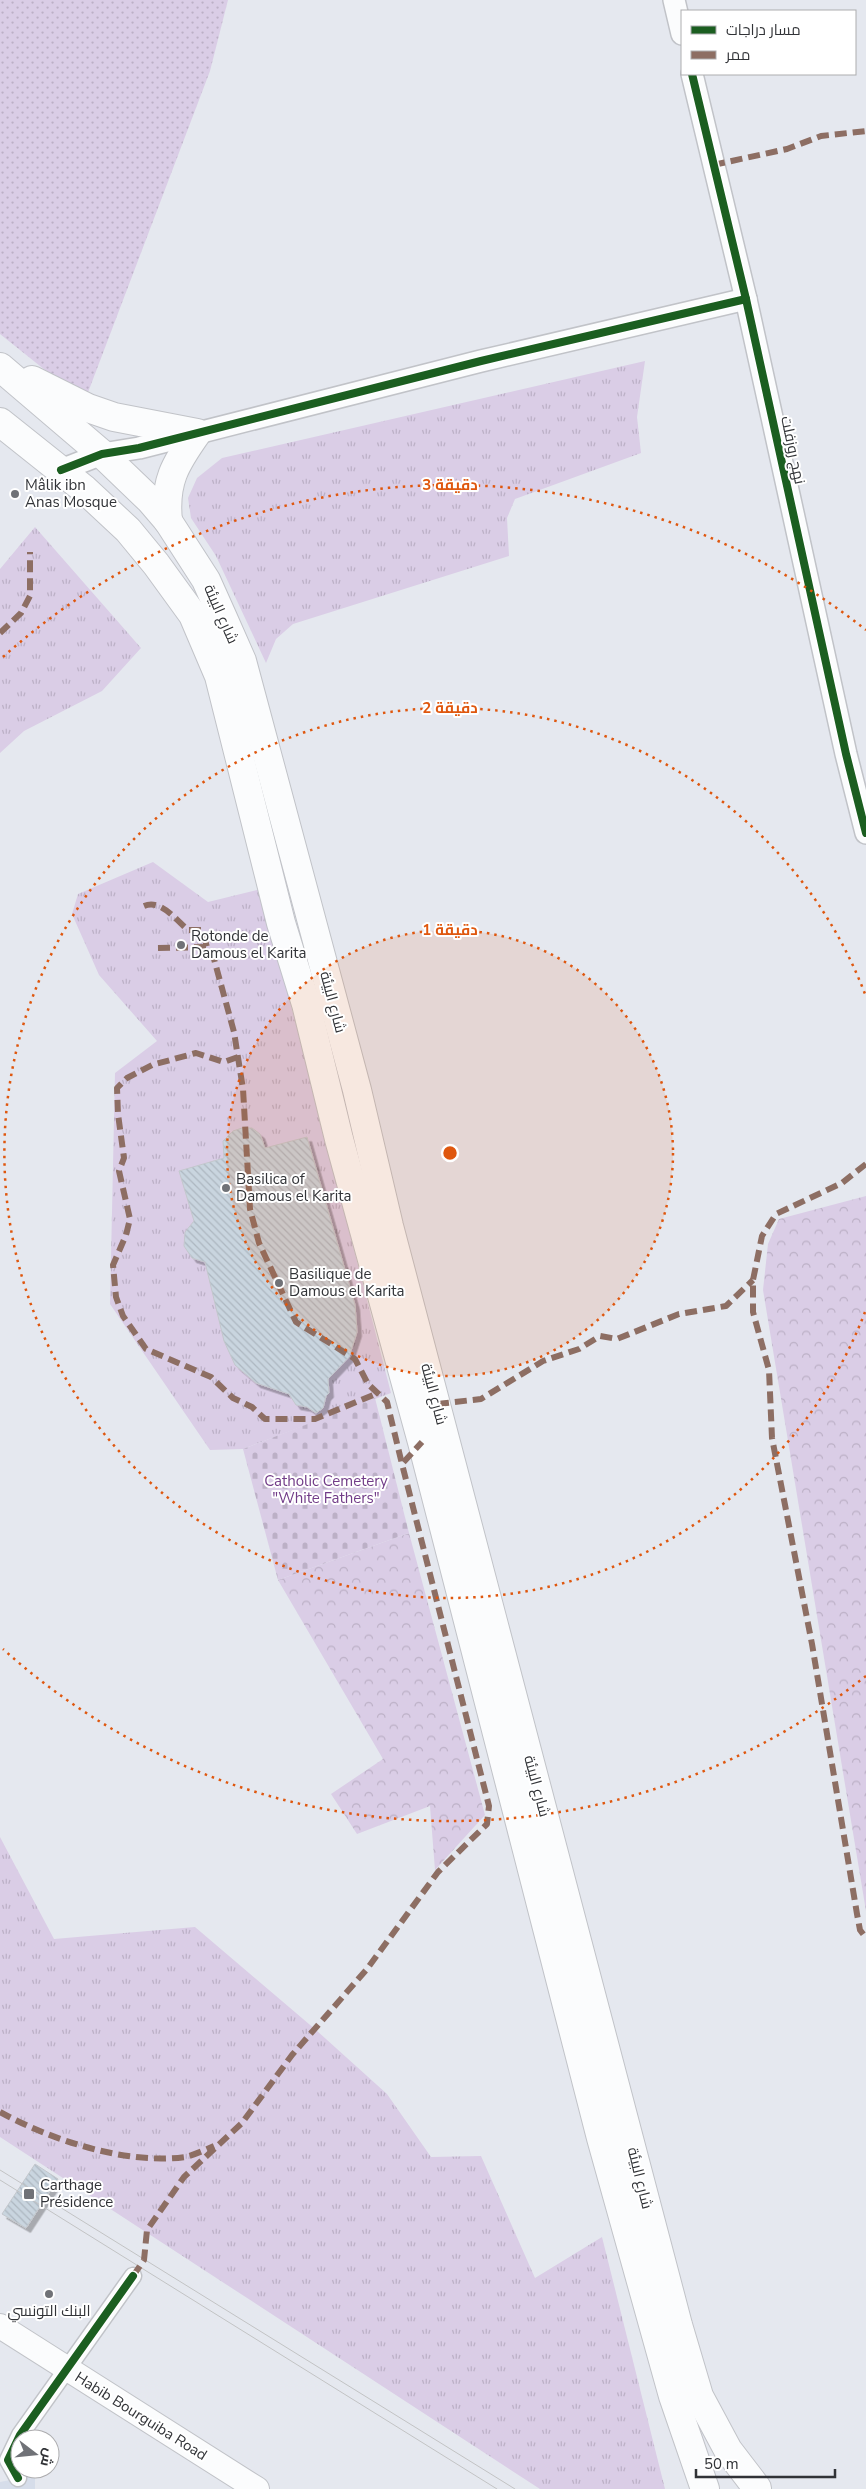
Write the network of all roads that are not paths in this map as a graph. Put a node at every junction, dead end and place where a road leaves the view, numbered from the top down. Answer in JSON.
{"nodes":[{"id":1,"x":674,"y":0,"type":"edge"},
{"id":2,"x":681,"y":30,"type":"edge"},
{"id":3,"x":692,"y":75,"type":"edge"},
{"id":4,"x":746,"y":299,"type":"junction"},
{"id":5,"x":0,"y":362,"type":"edge"},
{"id":6,"x":0,"y":367,"type":"edge"},
{"id":7,"x":0,"y":422,"type":"edge"},
{"id":8,"x":197,"y":433,"type":"junction"},
{"id":9,"x":102,"y":454,"type":"junction"},
{"id":10,"x":61,"y":470,"type":"junction"},
{"id":11,"x":168,"y":521,"type":"junction"},
{"id":12,"x":866,"y":833,"type":"edge"},
{"id":13,"x":133,"y":2276,"type":"dead end"},
{"id":14,"x":0,"y":2326,"type":"edge"},
{"id":15,"x":66,"y":2367,"type":"junction"},
{"id":16,"x":23,"y":2429,"type":"edge"},
{"id":17,"x":257,"y":2489,"type":"edge"},
{"id":18,"x":706,"y":2489,"type":"edge"},
{"id":19,"x":754,"y":2489,"type":"edge"}],
"edges":[{"from":1,"to":2,"type":"street"},
{"from":3,"to":4,"type":"street","name":"نهج روزفلت"},
{"from":4,"to":8,"type":"street"},
{"from":4,"to":12,"type":"street","name":"نهج روزفلت"},
{"from":5,"to":8,"type":"highway"},
{"from":6,"to":9,"type":"highway","name":"شارع البيئة"},
{"from":7,"to":10,"type":"highway","name":"شارع البيئة"},
{"from":8,"to":9,"type":"street"},
{"from":8,"to":11,"type":"highway"},
{"from":9,"to":10,"type":"street"},
{"from":9,"to":11,"type":"highway","name":"شارع البيئة"},
{"from":10,"to":18,"type":"highway","name":"شارع البيئة"},
{"from":11,"to":19,"type":"highway","name":"شارع البيئة"},
{"from":13,"to":15,"type":"street"},
{"from":14,"to":15,"type":"main road","name":"Habib Bourguiba Road"},
{"from":15,"to":16,"type":"street"},
{"from":15,"to":17,"type":"main road","name":"Habib Bourguiba Road"}]}
